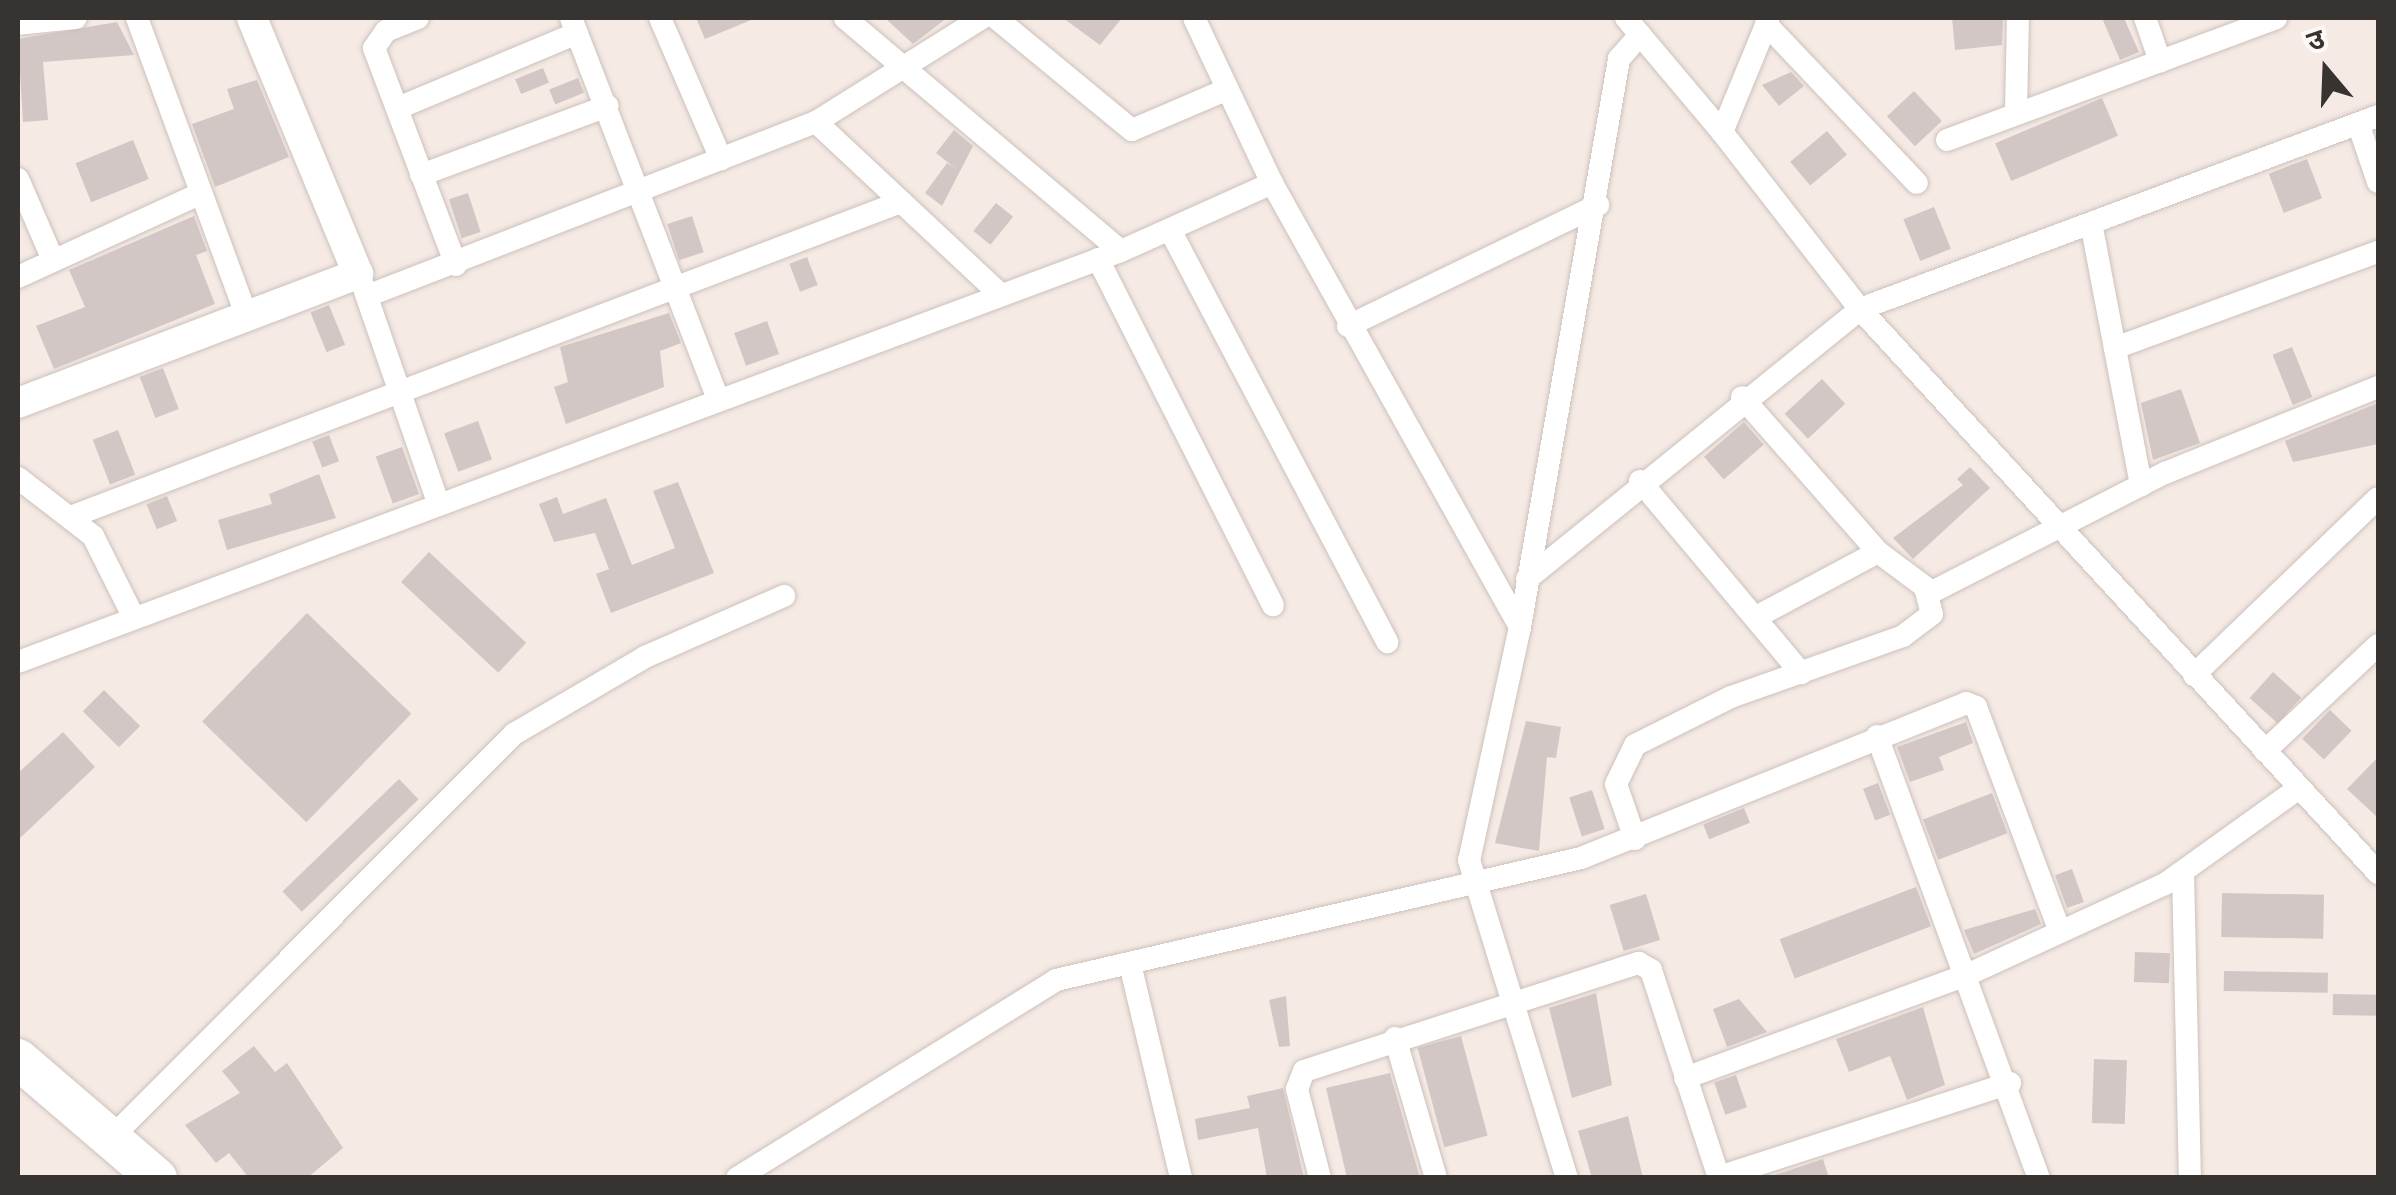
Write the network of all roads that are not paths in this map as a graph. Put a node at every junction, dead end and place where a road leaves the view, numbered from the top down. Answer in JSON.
{"nodes":[{"id":1,"x":76,"y":18,"type":"edge"},
{"id":2,"x":137,"y":18,"type":"edge"},
{"id":3,"x":252,"y":18,"type":"edge"},
{"id":4,"x":418,"y":18,"type":"edge"},
{"id":5,"x":660,"y":18,"type":"edge"},
{"id":6,"x":845,"y":18,"type":"edge"},
{"id":7,"x":982,"y":18,"type":"edge"},
{"id":8,"x":996,"y":18,"type":"edge"},
{"id":9,"x":1194,"y":18,"type":"edge"},
{"id":10,"x":2018,"y":18,"type":"edge"},
{"id":11,"x":2145,"y":18,"type":"edge"},
{"id":12,"x":2275,"y":18,"type":"edge"},
{"id":13,"x":1768,"y":21,"type":"edge"},
{"id":14,"x":18,"y":24,"type":"edge"},
{"id":15,"x":574,"y":25,"type":"edge"},
{"id":16,"x":1633,"y":26,"type":"edge"},
{"id":17,"x":2160,"y":61,"type":"junction"},
{"id":18,"x":911,"y":66,"type":"junction"},
{"id":19,"x":1228,"y":89,"type":"junction"},
{"id":20,"x":608,"y":106,"type":"junction"},
{"id":21,"x":398,"y":108,"type":"junction"},
{"id":22,"x":2016,"y":111,"type":"junction"},
{"id":23,"x":2369,"y":121,"type":"edge"},
{"id":24,"x":816,"y":122,"type":"junction"},
{"id":25,"x":1722,"y":132,"type":"junction"},
{"id":26,"x":1946,"y":140,"type":"dead end"},
{"id":27,"x":721,"y":159,"type":"junction"},
{"id":28,"x":422,"y":175,"type":"junction"},
{"id":29,"x":18,"y":179,"type":"edge"},
{"id":30,"x":2378,"y":182,"type":"edge"},
{"id":31,"x":1272,"y":183,"type":"junction"},
{"id":32,"x":1918,"y":183,"type":"dead end"},
{"id":33,"x":639,"y":188,"type":"junction"},
{"id":34,"x":199,"y":194,"type":"junction"},
{"id":35,"x":902,"y":202,"type":"junction"},
{"id":36,"x":1598,"y":204,"type":"junction"},
{"id":37,"x":2092,"y":228,"type":"junction"},
{"id":38,"x":1170,"y":230,"type":"junction"},
{"id":39,"x":1121,"y":250,"type":"junction"},
{"id":40,"x":2378,"y":252,"type":"edge"},
{"id":41,"x":1098,"y":259,"type":"junction"},
{"id":42,"x":53,"y":260,"type":"junction"},
{"id":43,"x":456,"y":264,"type":"junction"},
{"id":44,"x":18,"y":277,"type":"edge"},
{"id":45,"x":362,"y":285,"type":"junction"},
{"id":46,"x":681,"y":291,"type":"junction"},
{"id":47,"x":1001,"y":295,"type":"junction"},
{"id":48,"x":1860,"y":309,"type":"junction"},
{"id":49,"x":246,"y":311,"type":"junction"},
{"id":50,"x":1348,"y":326,"type":"junction"},
{"id":51,"x":2115,"y":348,"type":"junction"},
{"id":52,"x":2378,"y":387,"type":"edge"},
{"id":53,"x":400,"y":390,"type":"junction"},
{"id":54,"x":718,"y":398,"type":"junction"},
{"id":55,"x":1742,"y":398,"type":"junction"},
{"id":56,"x":18,"y":403,"type":"edge"},
{"id":57,"x":18,"y":478,"type":"edge"},
{"id":58,"x":1640,"y":481,"type":"junction"},
{"id":59,"x":2141,"y":485,"type":"junction"},
{"id":60,"x":438,"y":502,"type":"junction"},
{"id":61,"x":2372,"y":503,"type":"edge"},
{"id":62,"x":73,"y":516,"type":"junction"},
{"id":63,"x":2062,"y":527,"type":"junction"},
{"id":64,"x":2378,"y":529,"type":"edge"},
{"id":65,"x":1878,"y":552,"type":"junction"},
{"id":66,"x":1527,"y":579,"type":"junction"},
{"id":67,"x":1930,"y":594,"type":"junction"},
{"id":68,"x":784,"y":596,"type":"dead end"},
{"id":69,"x":1272,"y":605,"type":"dead end"},
{"id":70,"x":134,"y":616,"type":"junction"},
{"id":71,"x":1758,"y":616,"type":"junction"},
{"id":72,"x":1520,"y":627,"type":"junction"},
{"id":73,"x":1388,"y":642,"type":"dead end"},
{"id":74,"x":2378,"y":645,"type":"edge"},
{"id":75,"x":19,"y":659,"type":"edge"},
{"id":76,"x":1800,"y":673,"type":"junction"},
{"id":77,"x":2194,"y":675,"type":"junction"},
{"id":78,"x":1877,"y":736,"type":"junction"},
{"id":79,"x":2265,"y":751,"type":"junction"},
{"id":80,"x":2299,"y":788,"type":"junction"},
{"id":81,"x":1635,"y":839,"type":"junction"},
{"id":82,"x":2183,"y":873,"type":"junction"},
{"id":83,"x":2378,"y":873,"type":"edge"},
{"id":84,"x":1474,"y":878,"type":"junction"},
{"id":85,"x":2060,"y":932,"type":"junction"},
{"id":86,"x":1131,"y":968,"type":"junction"},
{"id":87,"x":1967,"y":975,"type":"junction"},
{"id":88,"x":1516,"y":1002,"type":"junction"},
{"id":89,"x":1395,"y":1038,"type":"junction"},
{"id":90,"x":18,"y":1058,"type":"edge"},
{"id":91,"x":1685,"y":1078,"type":"junction"},
{"id":92,"x":2010,"y":1083,"type":"junction"},
{"id":93,"x":18,"y":1094,"type":"edge"},
{"id":94,"x":111,"y":1138,"type":"junction"},
{"id":95,"x":1719,"y":1177,"type":"edge"},
{"id":96,"x":117,"y":1178,"type":"edge"},
{"id":97,"x":158,"y":1178,"type":"edge"},
{"id":98,"x":737,"y":1178,"type":"edge"},
{"id":99,"x":1181,"y":1178,"type":"edge"},
{"id":100,"x":1320,"y":1178,"type":"edge"},
{"id":101,"x":1436,"y":1178,"type":"edge"},
{"id":102,"x":1567,"y":1178,"type":"edge"},
{"id":103,"x":2039,"y":1178,"type":"edge"},
{"id":104,"x":2190,"y":1178,"type":"edge"}],
"edges":[{"from":1,"to":14,"type":"street"},
{"from":2,"to":34,"type":"street"},
{"from":3,"to":45,"type":"street"},
{"from":4,"to":21,"type":"street"},
{"from":5,"to":27,"type":"street"},
{"from":6,"to":18,"type":"street"},
{"from":7,"to":18,"type":"street"},
{"from":8,"to":19,"type":"street"},
{"from":9,"to":19,"type":"street"},
{"from":10,"to":22,"type":"street"},
{"from":11,"to":17,"type":"street"},
{"from":12,"to":17,"type":"street"},
{"from":13,"to":25,"type":"street"},
{"from":13,"to":32,"type":"street"},
{"from":15,"to":20,"type":"street"},
{"from":15,"to":21,"type":"street"},
{"from":16,"to":25,"type":"street"},
{"from":16,"to":36,"type":"street"},
{"from":17,"to":22,"type":"street"},
{"from":18,"to":24,"type":"street"},
{"from":18,"to":39,"type":"street"},
{"from":19,"to":31,"type":"street"},
{"from":20,"to":28,"type":"street"},
{"from":20,"to":33,"type":"street"},
{"from":21,"to":28,"type":"street"},
{"from":22,"to":26,"type":"street"},
{"from":23,"to":30,"type":"street"},
{"from":23,"to":37,"type":"street"},
{"from":24,"to":27,"type":"street"},
{"from":24,"to":35,"type":"street"},
{"from":25,"to":48,"type":"street"},
{"from":27,"to":33,"type":"street"},
{"from":28,"to":43,"type":"street"},
{"from":29,"to":42,"type":"street"},
{"from":31,"to":38,"type":"street"},
{"from":31,"to":50,"type":"street"},
{"from":33,"to":43,"type":"street"},
{"from":33,"to":46,"type":"street"},
{"from":34,"to":42,"type":"street"},
{"from":34,"to":49,"type":"street"},
{"from":35,"to":46,"type":"street"},
{"from":35,"to":47,"type":"street"},
{"from":36,"to":50,"type":"street"},
{"from":36,"to":66,"type":"street"},
{"from":37,"to":48,"type":"street"},
{"from":37,"to":51,"type":"street"},
{"from":38,"to":39,"type":"street"},
{"from":38,"to":73,"type":"street"},
{"from":39,"to":41,"type":"street"},
{"from":40,"to":51,"type":"street"},
{"from":41,"to":47,"type":"street"},
{"from":41,"to":69,"type":"street"},
{"from":42,"to":44,"type":"street"},
{"from":43,"to":45,"type":"street"},
{"from":45,"to":49,"type":"street"},
{"from":45,"to":53,"type":"street"},
{"from":46,"to":53,"type":"street"},
{"from":46,"to":54,"type":"street"},
{"from":47,"to":54,"type":"street"},
{"from":48,"to":55,"type":"street"},
{"from":48,"to":63,"type":"street"},
{"from":49,"to":56,"type":"street"},
{"from":50,"to":72,"type":"street"},
{"from":51,"to":59,"type":"street"},
{"from":52,"to":59,"type":"street"},
{"from":53,"to":60,"type":"street"},
{"from":53,"to":62,"type":"street"},
{"from":54,"to":60,"type":"street"},
{"from":55,"to":58,"type":"street"},
{"from":55,"to":65,"type":"street"},
{"from":57,"to":62,"type":"street"},
{"from":58,"to":66,"type":"street"},
{"from":58,"to":71,"type":"street"},
{"from":59,"to":63,"type":"street"},
{"from":60,"to":70,"type":"street"},
{"from":61,"to":64,"type":"street"},
{"from":61,"to":77,"type":"street"},
{"from":62,"to":70,"type":"street"},
{"from":63,"to":67,"type":"street"},
{"from":63,"to":77,"type":"street"},
{"from":65,"to":67,"type":"street"},
{"from":65,"to":71,"type":"street"},
{"from":66,"to":72,"type":"street"},
{"from":67,"to":76,"type":"street"},
{"from":68,"to":94,"type":"street"},
{"from":70,"to":75,"type":"street"},
{"from":71,"to":76,"type":"street"},
{"from":72,"to":84,"type":"street"},
{"from":74,"to":79,"type":"street"},
{"from":76,"to":81,"type":"street"},
{"from":77,"to":79,"type":"street"},
{"from":78,"to":81,"type":"street"},
{"from":78,"to":85,"type":"street"},
{"from":78,"to":87,"type":"street"},
{"from":79,"to":80,"type":"street"},
{"from":80,"to":82,"type":"street"},
{"from":80,"to":83,"type":"street"},
{"from":81,"to":84,"type":"street"},
{"from":82,"to":85,"type":"street"},
{"from":82,"to":104,"type":"street"},
{"from":84,"to":86,"type":"street"},
{"from":84,"to":88,"type":"street"},
{"from":85,"to":87,"type":"street"},
{"from":86,"to":98,"type":"street"},
{"from":86,"to":99,"type":"street"},
{"from":87,"to":91,"type":"street"},
{"from":87,"to":92,"type":"street"},
{"from":88,"to":89,"type":"street"},
{"from":88,"to":91,"type":"street"},
{"from":88,"to":102,"type":"street"},
{"from":89,"to":100,"type":"street"},
{"from":89,"to":101,"type":"street"},
{"from":90,"to":94,"type":"highway"},
{"from":91,"to":95,"type":"street"},
{"from":92,"to":95,"type":"street"},
{"from":92,"to":103,"type":"street"},
{"from":93,"to":96,"type":"highway"},
{"from":94,"to":97,"type":"highway"}]}
